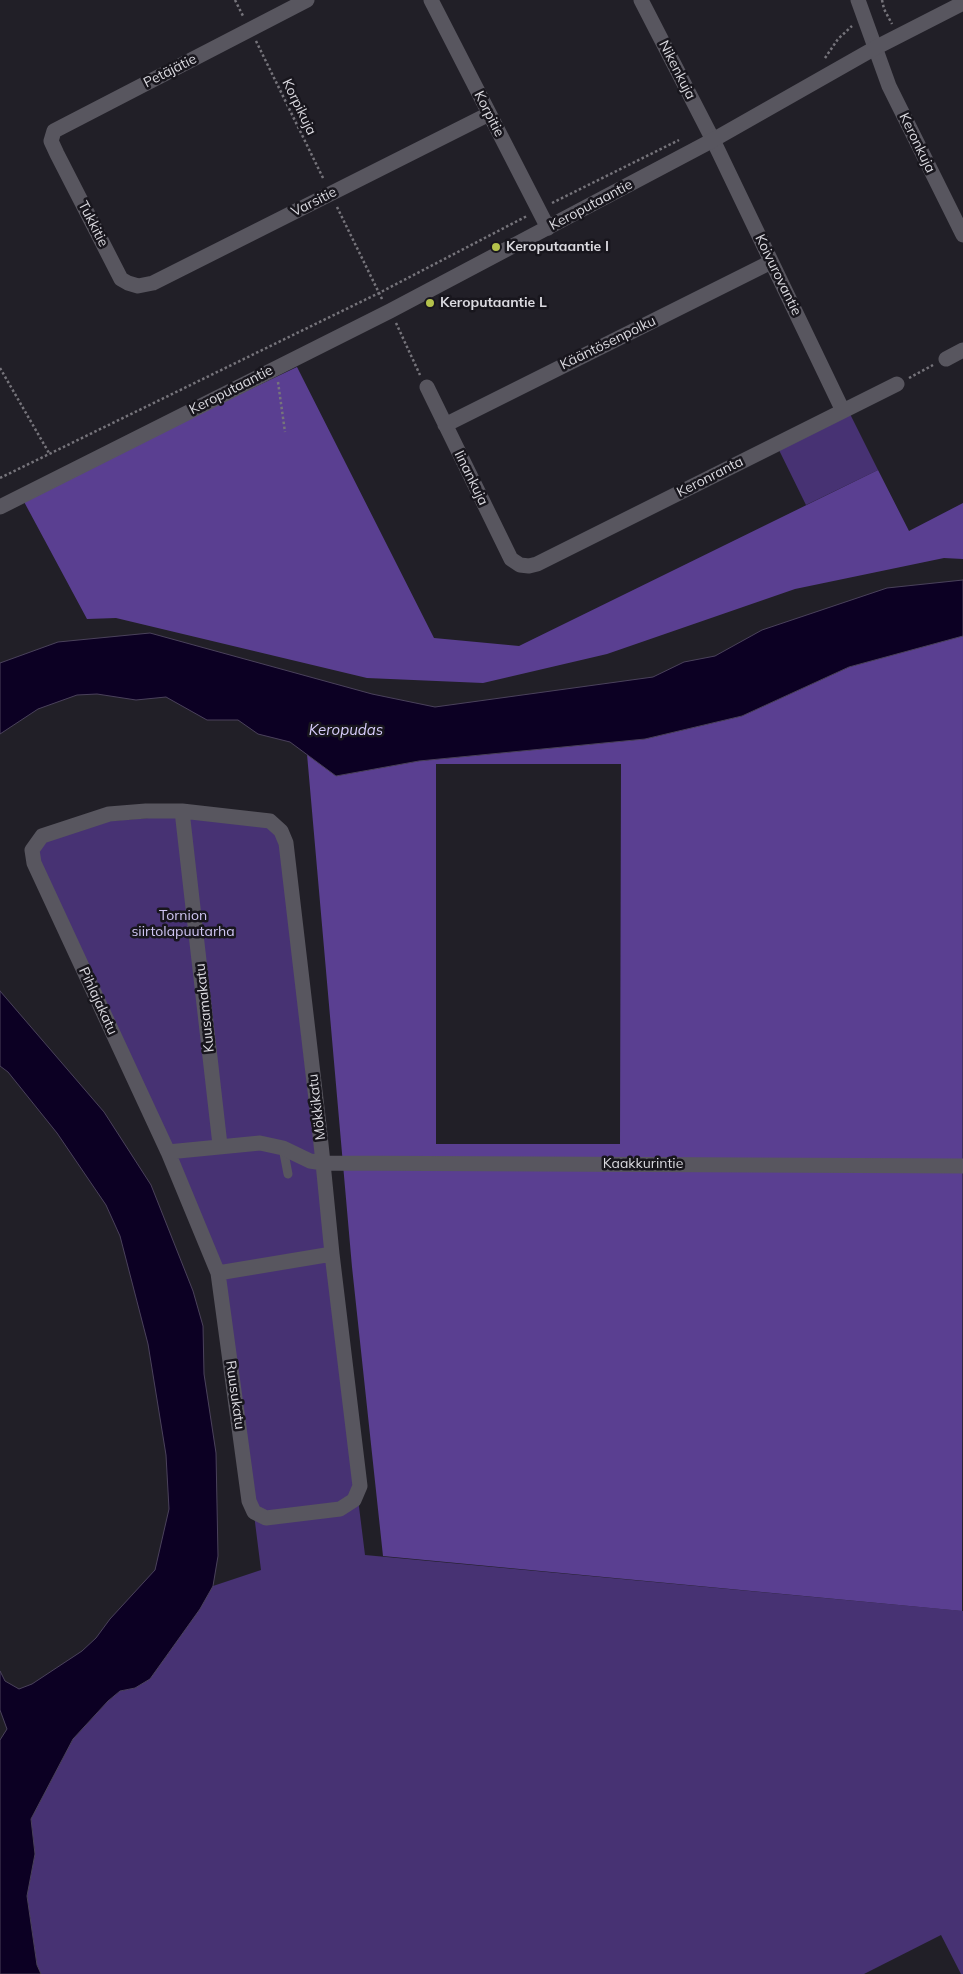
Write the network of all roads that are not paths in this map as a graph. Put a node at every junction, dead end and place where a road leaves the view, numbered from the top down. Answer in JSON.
{"nodes":[{"id":1,"x":307,"y":0,"type":"edge"},
{"id":2,"x":431,"y":0,"type":"edge"},
{"id":3,"x":641,"y":0,"type":"edge"},
{"id":4,"x":858,"y":0,"type":"edge"},
{"id":5,"x":963,"y":3,"type":"edge"},
{"id":6,"x":876,"y":48,"type":"junction"},
{"id":7,"x":488,"y":114,"type":"junction"},
{"id":8,"x":713,"y":140,"type":"junction"},
{"id":9,"x":57,"y":154,"type":"joint"},
{"id":10,"x":548,"y":228,"type":"junction"},
{"id":11,"x":963,"y":235,"type":"edge"},
{"id":12,"x":771,"y":262,"type":"junction"},
{"id":13,"x":138,"y":286,"type":"joint"},
{"id":14,"x":963,"y":350,"type":"edge"},
{"id":15,"x":946,"y":359,"type":"road end"},
{"id":16,"x":897,"y":384,"type":"road end"},
{"id":17,"x":427,"y":387,"type":"road end"},
{"id":18,"x":843,"y":411,"type":"junction"},
{"id":19,"x":445,"y":424,"type":"junction"},
{"id":20,"x":0,"y":507,"type":"edge"},
{"id":21,"x":520,"y":565,"type":"joint"},
{"id":22,"x":182,"y":811,"type":"junction"},
{"id":23,"x":220,"y":1145,"type":"junction"},
{"id":24,"x":283,"y":1148,"type":"junction"},
{"id":25,"x":168,"y":1152,"type":"junction"},
{"id":26,"x":323,"y":1163,"type":"junction"},
{"id":27,"x":963,"y":1166,"type":"edge"},
{"id":28,"x":288,"y":1174,"type":"dead end"},
{"id":29,"x":332,"y":1254,"type":"junction"},
{"id":30,"x":218,"y":1272,"type":"junction"},
{"id":31,"x":360,"y":1486,"type":"joint"}],
"edges":[{"from":1,"to":9,"type":"street","name":"Petäjätie"},
{"from":2,"to":7,"type":"street","name":"Korpitie"},
{"from":3,"to":8,"type":"street","name":"Nikenkuja"},
{"from":4,"to":6,"type":"street","name":"Keronkuja"},
{"from":5,"to":6,"type":"street","name":"Keroputaantie"},
{"from":6,"to":8,"type":"street","name":"Keroputaantie"},
{"from":6,"to":11,"type":"street","name":"Keronkuja"},
{"from":7,"to":10,"type":"street","name":"Korpitie"},
{"from":7,"to":13,"type":"street","name":"Varsitie"},
{"from":8,"to":10,"type":"street","name":"Keroputaantie"},
{"from":8,"to":12,"type":"street","name":"Koivurovantie"},
{"from":9,"to":13,"type":"street","name":"Tukkitie"},
{"from":10,"to":20,"type":"street","name":"Keroputaantie"},
{"from":12,"to":18,"type":"street","name":"Koivurovantie"},
{"from":12,"to":19,"type":"street","name":"Kääntösenpolku"},
{"from":14,"to":15,"type":"street"},
{"from":16,"to":18,"type":"street","name":"Keronranta"},
{"from":17,"to":19,"type":"street","name":"Iinankuja"},
{"from":18,"to":21,"type":"street","name":"Keronranta"},
{"from":19,"to":21,"type":"street","name":"Iinankuja"},
{"from":22,"to":23,"type":"street","name":"Kuusamakatu"},
{"from":22,"to":25,"type":"street","name":"Pihlajakatu"},
{"from":22,"to":26,"type":"street","name":"Mökkikatu"},
{"from":23,"to":24,"type":"street"},
{"from":23,"to":25,"type":"street"},
{"from":24,"to":26,"type":"street"},
{"from":24,"to":28,"type":"lane"},
{"from":25,"to":30,"type":"street"},
{"from":26,"to":27,"type":"street","name":"Kaakkurintie"},
{"from":26,"to":29,"type":"street","name":"Mökkikatu"},
{"from":29,"to":30,"type":"street"},
{"from":29,"to":31,"type":"street","name":"Mökkikatu"},
{"from":30,"to":31,"type":"street","name":"Ruusukatu"}]}
